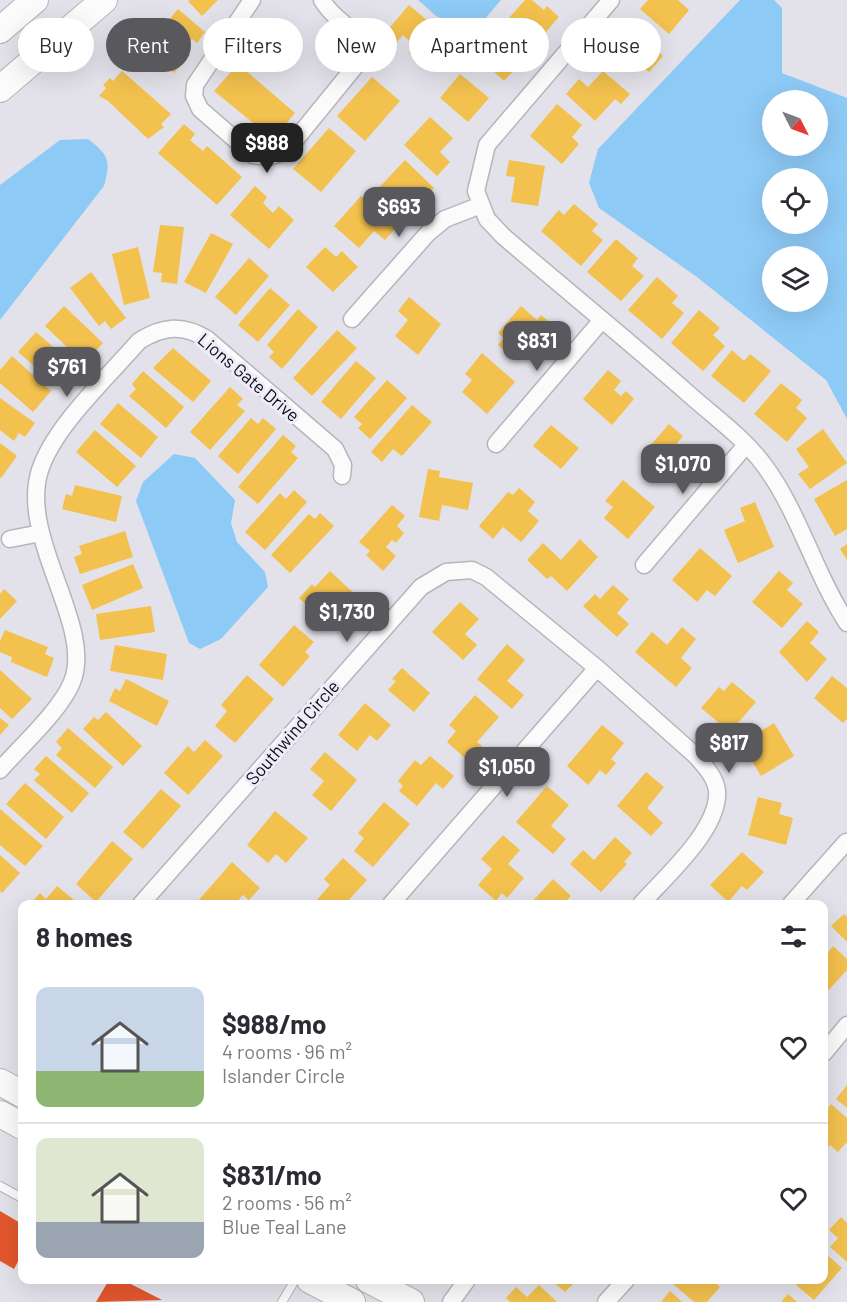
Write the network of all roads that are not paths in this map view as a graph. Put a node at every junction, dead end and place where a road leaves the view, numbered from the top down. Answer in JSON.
{"nodes":[{"id":1,"x":35,"y":0,"type":"edge"},
{"id":2,"x":104,"y":0,"type":"edge"},
{"id":3,"x":252,"y":0,"type":"edge"},
{"id":4,"x":322,"y":0,"type":"edge"},
{"id":5,"x":611,"y":0,"type":"edge"},
{"id":6,"x":0,"y":30,"type":"edge"},
{"id":7,"x":0,"y":89,"type":"edge"},
{"id":8,"x":481,"y":205,"type":"junction"},
{"id":9,"x":352,"y":319,"type":"dead end"},
{"id":10,"x":602,"y":320,"type":"junction"},
{"id":11,"x":496,"y":444,"type":"dead end"},
{"id":12,"x":746,"y":445,"type":"junction"},
{"id":13,"x":342,"y":476,"type":"dead end"},
{"id":14,"x":41,"y":533,"type":"junction"},
{"id":15,"x":10,"y":539,"type":"dead end"},
{"id":16,"x":644,"y":565,"type":"dead end"},
{"id":17,"x":847,"y":623,"type":"edge"},
{"id":18,"x":597,"y":668,"type":"junction"},
{"id":19,"x":0,"y":770,"type":"edge"},
{"id":20,"x":846,"y":842,"type":"edge"},
{"id":21,"x":145,"y":900,"type":"edge"},
{"id":22,"x":394,"y":900,"type":"edge"},
{"id":23,"x":645,"y":900,"type":"edge"},
{"id":24,"x":795,"y":900,"type":"edge"},
{"id":25,"x":847,"y":1025,"type":"edge"},
{"id":26,"x":828,"y":1048,"type":"edge"},
{"id":27,"x":0,"y":1082,"type":"edge"},
{"id":28,"x":18,"y":1092,"type":"edge"},
{"id":29,"x":0,"y":1114,"type":"edge"},
{"id":30,"x":18,"y":1124,"type":"edge"},
{"id":31,"x":0,"y":1186,"type":"edge"},
{"id":32,"x":18,"y":1196,"type":"edge"},
{"id":33,"x":293,"y":1284,"type":"edge"},
{"id":34,"x":317,"y":1284,"type":"edge"},
{"id":35,"x":377,"y":1284,"type":"edge"},
{"id":36,"x":464,"y":1284,"type":"edge"},
{"id":37,"x":622,"y":1284,"type":"edge"},
{"id":38,"x":282,"y":1302,"type":"edge"},
{"id":39,"x":352,"y":1302,"type":"edge"},
{"id":40,"x":411,"y":1302,"type":"edge"},
{"id":41,"x":451,"y":1302,"type":"edge"},
{"id":42,"x":606,"y":1302,"type":"edge"}],
"edges":[{"from":1,"to":6,"type":"main road"},
{"from":2,"to":7,"type":"main road"},
{"from":3,"to":4,"type":"street"},
{"from":5,"to":8,"type":"street"},
{"from":8,"to":9,"type":"street"},
{"from":8,"to":10,"type":"street"},
{"from":10,"to":11,"type":"street"},
{"from":10,"to":12,"type":"street"},
{"from":12,"to":16,"type":"street"},
{"from":12,"to":17,"type":"street"},
{"from":13,"to":14,"type":"street","name":"Lions Gate Drive"},
{"from":14,"to":15,"type":"street"},
{"from":14,"to":19,"type":"street","name":"Lions Gate Drive"},
{"from":18,"to":21,"type":"street","name":"Southwind Circle"},
{"from":18,"to":22,"type":"street"},
{"from":18,"to":23,"type":"street","name":"Southwind Circle"},
{"from":20,"to":24,"type":"street"},
{"from":25,"to":26,"type":"street"},
{"from":27,"to":28,"type":"main road"},
{"from":29,"to":30,"type":"main road"},
{"from":31,"to":32,"type":"lane"},
{"from":33,"to":38,"type":"lane"},
{"from":34,"to":39,"type":"main road"},
{"from":35,"to":40,"type":"main road"},
{"from":36,"to":41,"type":"street"},
{"from":37,"to":42,"type":"street"}]}
